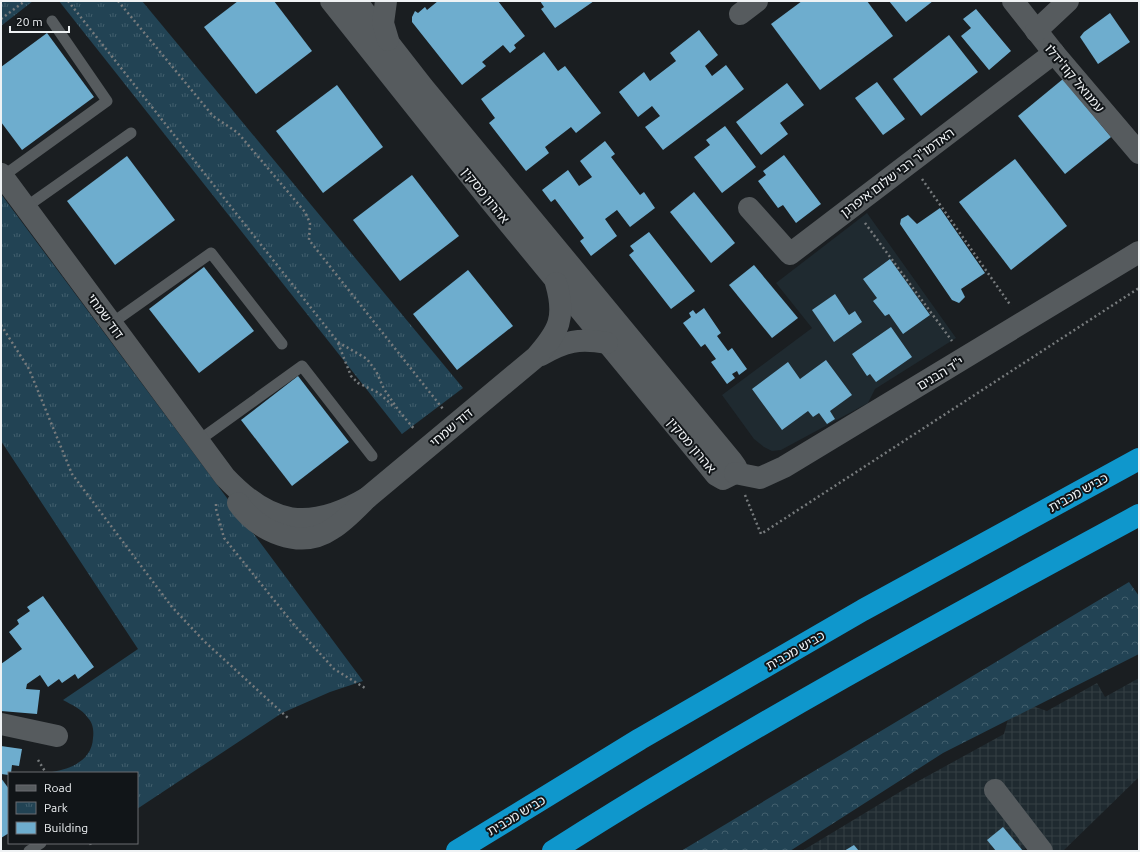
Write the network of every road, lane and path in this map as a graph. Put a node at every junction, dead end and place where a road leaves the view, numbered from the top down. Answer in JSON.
{"nodes":[{"id":1,"x":24,"y":1,"type":"edge"},
{"id":2,"x":68,"y":1,"type":"edge"},
{"id":3,"x":118,"y":1,"type":"edge"},
{"id":4,"x":331,"y":1,"type":"edge"},
{"id":5,"x":356,"y":1,"type":"edge"},
{"id":6,"x":386,"y":1,"type":"edge"},
{"id":7,"x":1013,"y":1,"type":"edge"},
{"id":8,"x":1068,"y":1,"type":"edge"},
{"id":9,"x":1,"y":19,"type":"edge"},
{"id":10,"x":52,"y":21,"type":"dead end"},
{"id":11,"x":1036,"y":31,"type":"junction"},
{"id":12,"x":389,"y":43,"type":"junction"},
{"id":13,"x":1054,"y":53,"type":"junction"},
{"id":14,"x":131,"y":133,"type":"dead end"},
{"id":15,"x":1139,"y":153,"type":"edge"},
{"id":16,"x":910,"y":163,"type":"junction"},
{"id":17,"x":2,"y":175,"type":"edge"},
{"id":18,"x":26,"y":207,"type":"junction"},
{"id":19,"x":852,"y":207,"type":"junction"},
{"id":20,"x":749,"y":208,"type":"dead end"},
{"id":21,"x":1139,"y":252,"type":"edge"},
{"id":22,"x":555,"y":280,"type":"junction"},
{"id":23,"x":1139,"y":288,"type":"edge"},
{"id":24,"x":112,"y":323,"type":"junction"},
{"id":25,"x":1023,"y":323,"type":"junction"},
{"id":26,"x":1,"y":325,"type":"edge"},
{"id":27,"x":338,"y":342,"type":"junction"},
{"id":28,"x":607,"y":343,"type":"junction"},
{"id":29,"x":282,"y":344,"type":"dead end"},
{"id":30,"x":536,"y":357,"type":"junction"},
{"id":31,"x":964,"y":358,"type":"junction"},
{"id":32,"x":399,"y":411,"type":"junction"},
{"id":33,"x":455,"y":424,"type":"junction"},
{"id":34,"x":429,"y":446,"type":"junction"},
{"id":35,"x":204,"y":449,"type":"junction"},
{"id":36,"x":372,"y":456,"type":"dead end"},
{"id":37,"x":1139,"y":459,"type":"edge"},
{"id":38,"x":735,"y":473,"type":"junction"},
{"id":39,"x":217,"y":502,"type":"dead end"},
{"id":40,"x":1139,"y":515,"type":"edge"},
{"id":41,"x":365,"y":688,"type":"dead end"},
{"id":42,"x":288,"y":718,"type":"dead end"},
{"id":43,"x":1,"y":724,"type":"edge"},
{"id":44,"x":57,"y":736,"type":"dead end"},
{"id":45,"x":38,"y":760,"type":"dead end"},
{"id":46,"x":45,"y":772,"type":"edge"},
{"id":47,"x":995,"y":790,"type":"dead end"},
{"id":48,"x":40,"y":844,"type":"edge"},
{"id":49,"x":29,"y":851,"type":"edge"},
{"id":50,"x":457,"y":851,"type":"edge"},
{"id":51,"x":553,"y":851,"type":"edge"},
{"id":52,"x":1042,"y":851,"type":"edge"}],
"edges":[{"from":1,"to":9,"type":"path"},
{"from":2,"to":27,"type":"path"},
{"from":3,"to":33,"type":"path"},
{"from":4,"to":22,"type":"street","name":"אהרון מסקין"},
{"from":5,"to":12,"type":"street","name":"אהרון מסקין"},
{"from":6,"to":12,"type":"street"},
{"from":7,"to":11,"type":"street","name":"עמנואל קוז'ידלו"},
{"from":8,"to":11,"type":"street"},
{"from":10,"to":17,"type":"lane"},
{"from":11,"to":13,"type":"street","name":"עמנואל קוז'ידלו"},
{"from":12,"to":38,"type":"street","name":"אהרון מסקין"},
{"from":13,"to":15,"type":"street","name":"עמנואל קוז'ידלו"},
{"from":13,"to":16,"type":"street","name":"האדמו\"ר רבי שלום איפרגן"},
{"from":14,"to":18,"type":"lane"},
{"from":16,"to":19,"type":"street","name":"האדמו\"ר רבי שלום איפרגן"},
{"from":16,"to":25,"type":"path"},
{"from":17,"to":18,"type":"street","name":"דוד שמחי"},
{"from":18,"to":24,"type":"street","name":"דוד שמחי"},
{"from":19,"to":20,"type":"street","name":"האדמו\"ר רבי שלום איפרגן"},
{"from":19,"to":31,"type":"path"},
{"from":21,"to":25,"type":"street","name":"י\"ד הבנים"},
{"from":22,"to":28,"type":"street","name":"אהרון מסקין"},
{"from":22,"to":30,"type":"street","name":"דוד שמחי"},
{"from":23,"to":38,"type":"path"},
{"from":24,"to":29,"type":"lane"},
{"from":24,"to":35,"type":"street","name":"דוד שמחי"},
{"from":25,"to":31,"type":"street","name":"י\"ד הבנים"},
{"from":26,"to":42,"type":"path"},
{"from":27,"to":32,"type":"path"},
{"from":27,"to":32,"type":"path"},
{"from":28,"to":30,"type":"street","name":"דוד שמחי"},
{"from":28,"to":38,"type":"street","name":"אהרון מסקין"},
{"from":30,"to":33,"type":"street","name":"דוד שמחי"},
{"from":31,"to":38,"type":"street","name":"י\"ד הבנים"},
{"from":32,"to":34,"type":"path"},
{"from":33,"to":34,"type":"street","name":"דוד שמחי"},
{"from":34,"to":35,"type":"street","name":"דוד שמחי"},
{"from":35,"to":36,"type":"lane"},
{"from":37,"to":50,"type":"highway","name":"כביש מכבית"},
{"from":39,"to":41,"type":"path"},
{"from":40,"to":51,"type":"highway"},
{"from":43,"to":44,"type":"street"},
{"from":45,"to":46,"type":"path"},
{"from":47,"to":52,"type":"street"},
{"from":48,"to":49,"type":"lane"}]}
